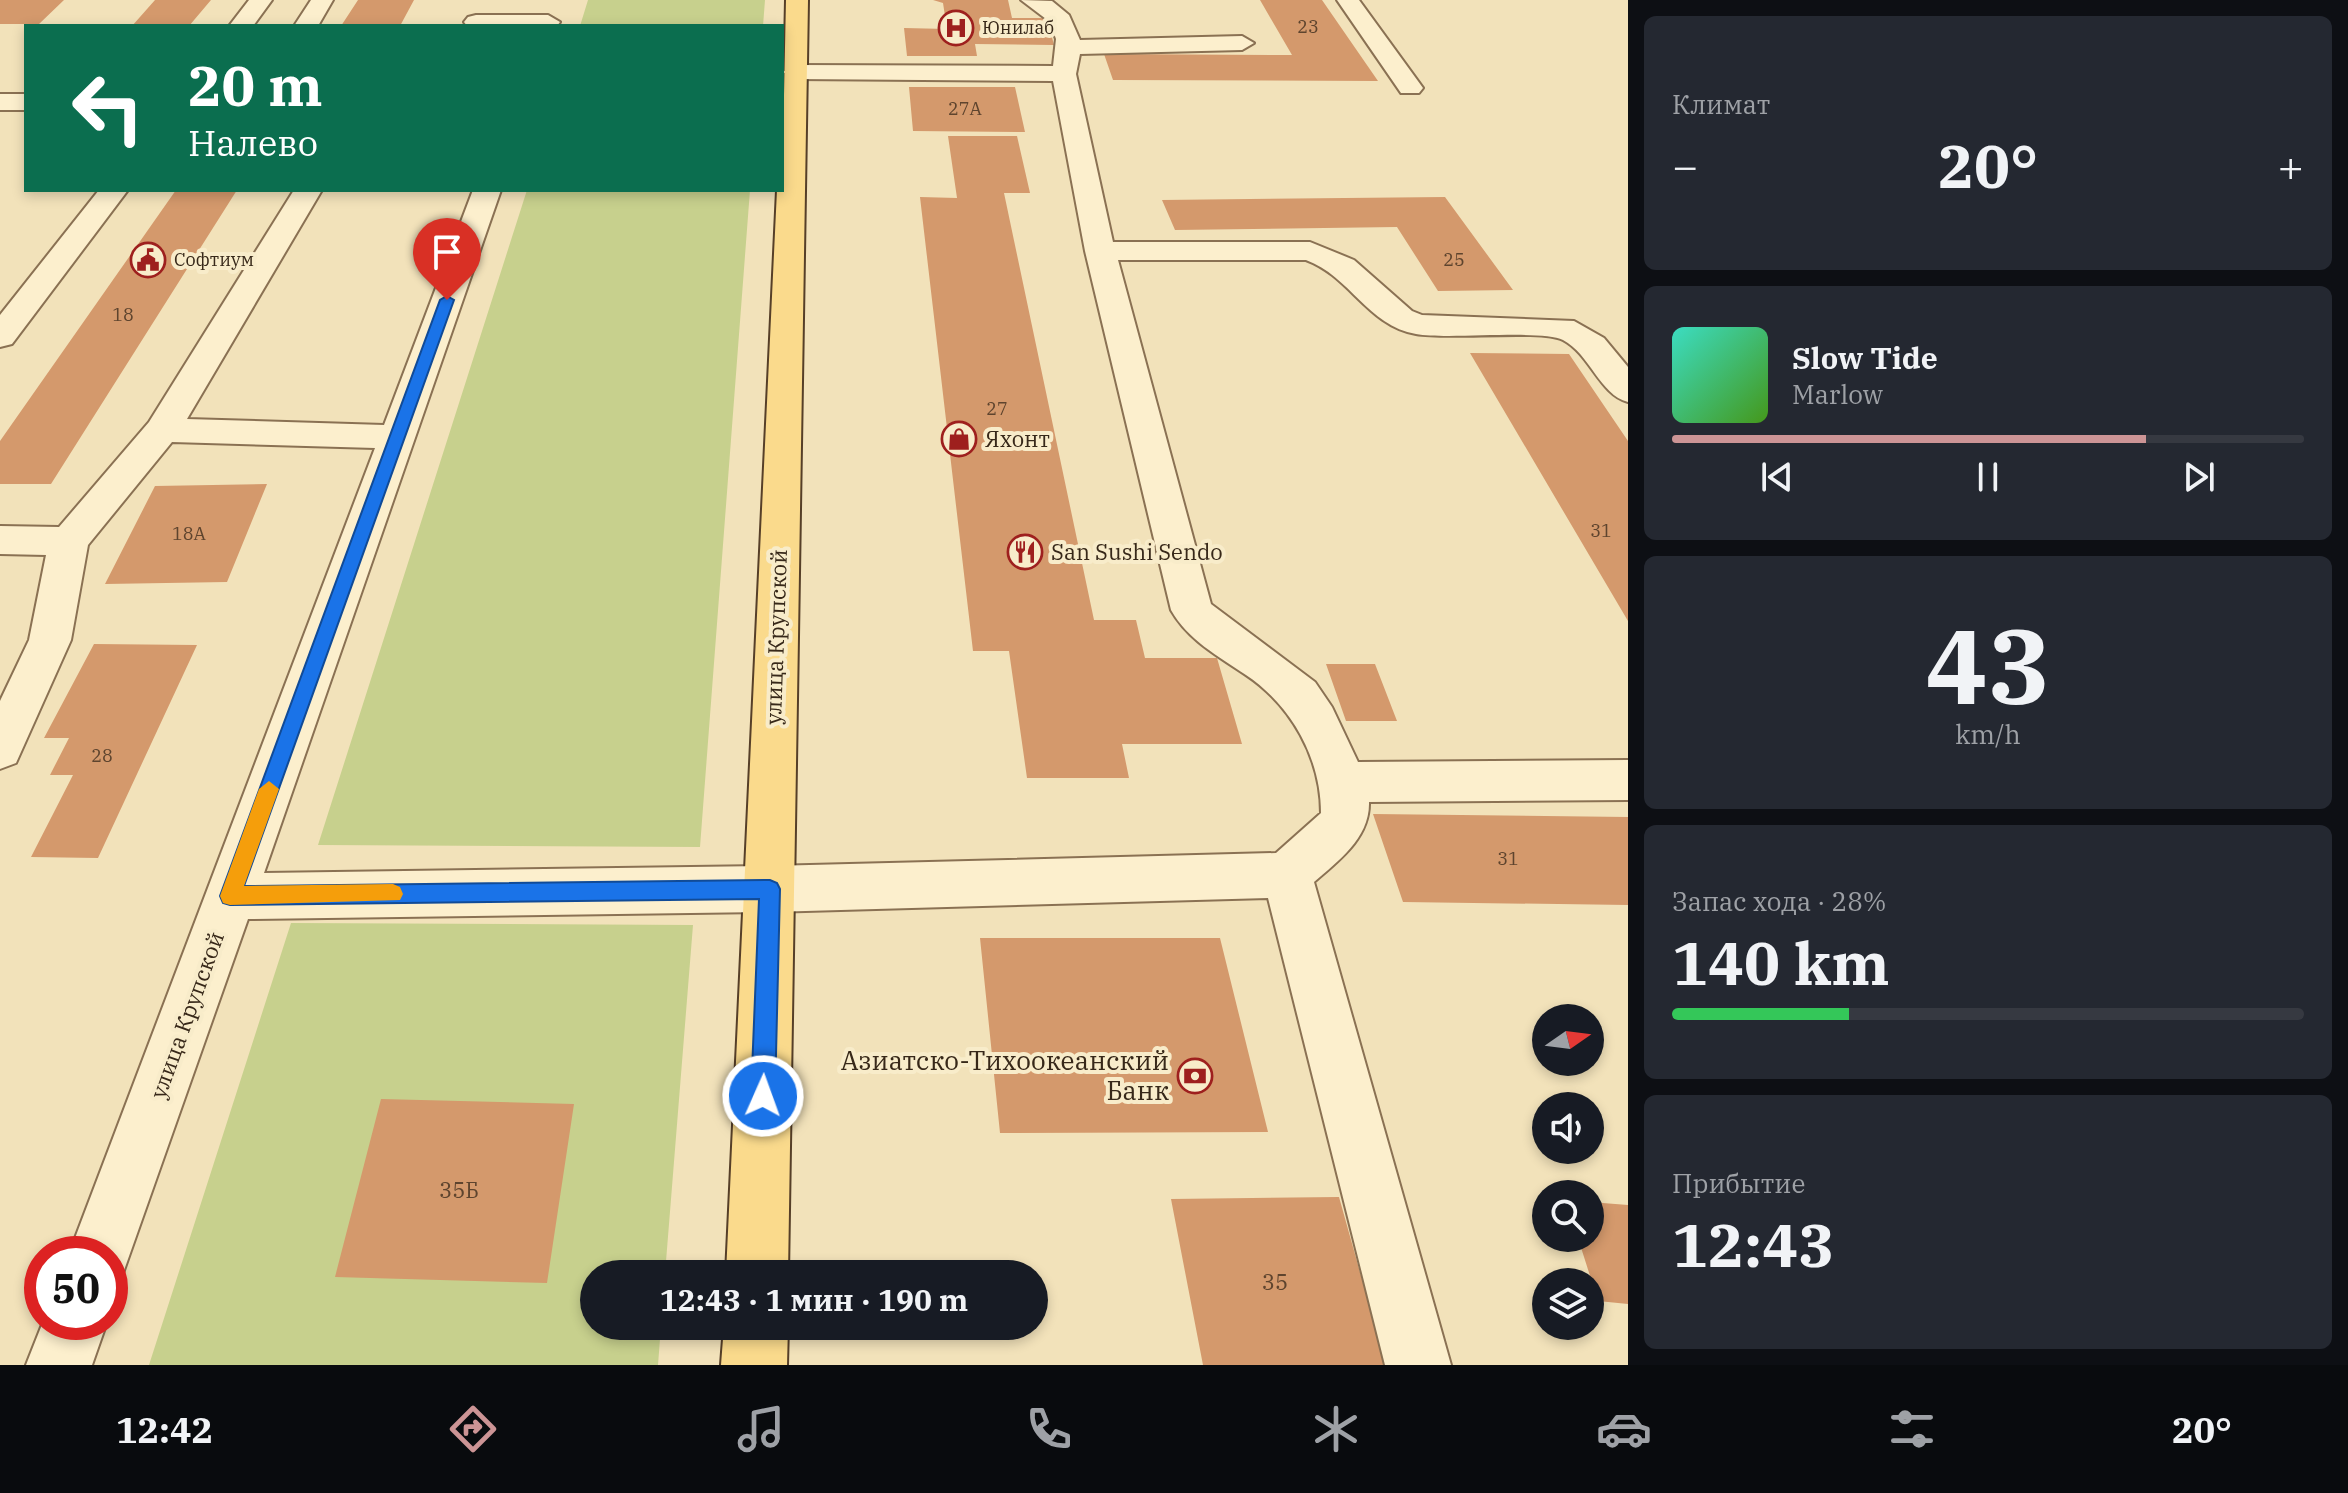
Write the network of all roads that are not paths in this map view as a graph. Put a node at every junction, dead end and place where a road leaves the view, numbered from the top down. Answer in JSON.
{"nodes":[{"id":1,"x":261,"y":0,"type":"edge"},
{"id":2,"x":322,"y":0,"type":"edge"},
{"id":3,"x":486,"y":0,"type":"edge"},
{"id":4,"x":797,"y":0,"type":"edge"},
{"id":5,"x":1032,"y":0,"type":"edge"},
{"id":6,"x":1348,"y":0,"type":"edge"},
{"id":7,"x":550,"y":16,"type":"edge"},
{"id":8,"x":243,"y":24,"type":"edge"},
{"id":9,"x":307,"y":24,"type":"edge"},
{"id":10,"x":475,"y":24,"type":"edge"},
{"id":11,"x":1242,"y":43,"type":"dead end"},
{"id":12,"x":1067,"y":60,"type":"junction"},
{"id":13,"x":795,"y":72,"type":"junction"},
{"id":14,"x":1410,"y":88,"type":"dead end"},
{"id":15,"x":112,"y":192,"type":"edge"},
{"id":16,"x":307,"y":192,"type":"edge"},
{"id":17,"x":486,"y":192,"type":"edge"},
{"id":18,"x":1100,"y":251,"type":"junction"},
{"id":19,"x":3,"y":328,"type":"edge"},
{"id":20,"x":1628,"y":391,"type":"edge"},
{"id":21,"x":162,"y":430,"type":"junction"},
{"id":22,"x":397,"y":437,"type":"junction"},
{"id":23,"x":0,"y":540,"type":"edge"},
{"id":24,"x":69,"y":541,"type":"junction"},
{"id":25,"x":0,"y":750,"type":"edge"},
{"id":26,"x":1628,"y":780,"type":"edge"},
{"id":27,"x":1342,"y":782,"type":"junction"},
{"id":28,"x":1287,"y":875,"type":"junction"},
{"id":29,"x":770,"y":889,"type":"junction"},
{"id":30,"x":230,"y":896,"type":"junction"},
{"id":31,"x":107,"y":1236,"type":"edge"},
{"id":32,"x":757,"y":1260,"type":"edge"},
{"id":33,"x":68,"y":1340,"type":"edge"},
{"id":34,"x":755,"y":1340,"type":"edge"},
{"id":35,"x":59,"y":1365,"type":"edge"},
{"id":36,"x":754,"y":1365,"type":"edge"},
{"id":37,"x":1418,"y":1365,"type":"edge"}],
"edges":[{"from":1,"to":8,"type":"street"},
{"from":2,"to":9,"type":"street"},
{"from":3,"to":10,"type":"street"},
{"from":4,"to":13,"type":"main road","name":"улица Крупской"},
{"from":5,"to":12,"type":"street"},
{"from":6,"to":14,"type":"street"},
{"from":7,"to":10,"type":"street"},
{"from":11,"to":12,"type":"street"},
{"from":12,"to":13,"type":"street"},
{"from":12,"to":18,"type":"street"},
{"from":13,"to":29,"type":"main road","name":"улица Крупской"},
{"from":15,"to":19,"type":"street"},
{"from":16,"to":21,"type":"street"},
{"from":17,"to":22,"type":"street","name":"улица Крупской"},
{"from":18,"to":20,"type":"street"},
{"from":18,"to":27,"type":"street"},
{"from":21,"to":22,"type":"street"},
{"from":21,"to":24,"type":"street"},
{"from":22,"to":30,"type":"street","name":"улица Крупской"},
{"from":23,"to":24,"type":"street"},
{"from":24,"to":25,"type":"street"},
{"from":26,"to":27,"type":"street"},
{"from":27,"to":28,"type":"street"},
{"from":28,"to":29,"type":"street"},
{"from":28,"to":37,"type":"street"},
{"from":29,"to":30,"type":"street"},
{"from":29,"to":32,"type":"main road","name":"улица Крупской"},
{"from":30,"to":31,"type":"street","name":"улица Крупской"},
{"from":33,"to":35,"type":"street"},
{"from":34,"to":36,"type":"main road"}]}
